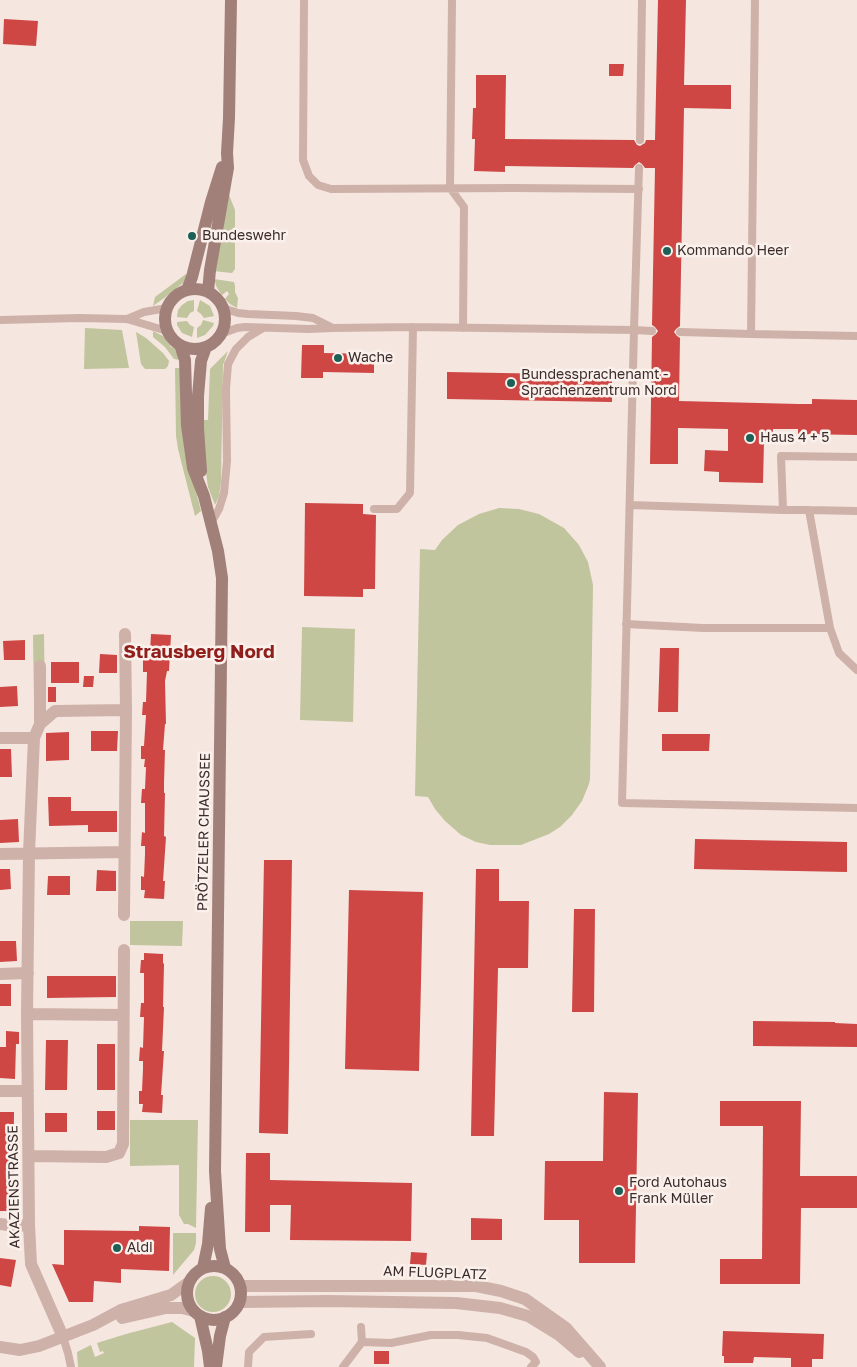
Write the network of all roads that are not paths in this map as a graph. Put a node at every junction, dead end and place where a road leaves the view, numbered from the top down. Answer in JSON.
{"nodes":[{"id":1,"x":230,"y":0,"type":"edge"},
{"id":2,"x":304,"y":0,"type":"edge"},
{"id":3,"x":452,"y":0,"type":"edge"},
{"id":4,"x":642,"y":0,"type":"edge"},
{"id":5,"x":754,"y":0,"type":"edge"},
{"id":6,"x":640,"y":140,"type":"dead end"},
{"id":7,"x":227,"y":152,"type":"junction"},
{"id":8,"x":639,"y":168,"type":"dead end"},
{"id":9,"x":450,"y":188,"type":"junction"},
{"id":10,"x":638,"y":189,"type":"junction"},
{"id":11,"x":187,"y":290,"type":"junction"},
{"id":12,"x":208,"y":292,"type":"junction"},
{"id":13,"x":167,"y":308,"type":"junction"},
{"id":14,"x":223,"y":308,"type":"junction"},
{"id":15,"x":127,"y":319,"type":"junction"},
{"id":16,"x":0,"y":320,"type":"edge"},
{"id":17,"x":413,"y":327,"type":"junction"},
{"id":18,"x":263,"y":328,"type":"junction"},
{"id":19,"x":333,"y":328,"type":"junction"},
{"id":20,"x":463,"y":328,"type":"junction"},
{"id":21,"x":634,"y":330,"type":"junction"},
{"id":22,"x":167,"y":331,"type":"junction"},
{"id":23,"x":652,"y":331,"type":"dead end"},
{"id":24,"x":680,"y":332,"type":"dead end"},
{"id":25,"x":221,"y":334,"type":"junction"},
{"id":26,"x":751,"y":334,"type":"junction"},
{"id":27,"x":857,"y":336,"type":"edge"},
{"id":28,"x":180,"y":345,"type":"junction"},
{"id":29,"x":206,"y":347,"type":"junction"},
{"id":30,"x":857,"y":457,"type":"edge"},
{"id":31,"x":204,"y":496,"type":"junction"},
{"id":32,"x":630,"y":505,"type":"junction"},
{"id":33,"x":374,"y":509,"type":"dead end"},
{"id":34,"x":783,"y":510,"type":"junction"},
{"id":35,"x":809,"y":510,"type":"junction"},
{"id":36,"x":857,"y":511,"type":"edge"},
{"id":37,"x":210,"y":525,"type":"junction"},
{"id":38,"x":626,"y":624,"type":"junction"},
{"id":39,"x":830,"y":628,"type":"junction"},
{"id":40,"x":125,"y":634,"type":"dead end"},
{"id":41,"x":40,"y":666,"type":"dead end"},
{"id":42,"x":857,"y":670,"type":"edge"},
{"id":43,"x":126,"y":710,"type":"junction"},
{"id":44,"x":40,"y":724,"type":"junction"},
{"id":45,"x":0,"y":738,"type":"edge"},
{"id":46,"x":34,"y":738,"type":"junction"},
{"id":47,"x":857,"y":808,"type":"edge"},
{"id":48,"x":124,"y":852,"type":"junction"},
{"id":49,"x":29,"y":853,"type":"junction"},
{"id":50,"x":0,"y":854,"type":"edge"},
{"id":51,"x":124,"y":915,"type":"dead end"},
{"id":52,"x":124,"y":950,"type":"dead end"},
{"id":53,"x":28,"y":973,"type":"junction"},
{"id":54,"x":0,"y":974,"type":"edge"},
{"id":55,"x":27,"y":1014,"type":"junction"},
{"id":56,"x":124,"y":1015,"type":"junction"},
{"id":57,"x":0,"y":1091,"type":"edge"},
{"id":58,"x":28,"y":1091,"type":"junction"},
{"id":59,"x":29,"y":1156,"type":"junction"},
{"id":60,"x":215,"y":1171,"type":"junction"},
{"id":61,"x":0,"y":1224,"type":"edge"},
{"id":62,"x":29,"y":1225,"type":"junction"},
{"id":63,"x":202,"y":1268,"type":"junction"},
{"id":64,"x":225,"y":1268,"type":"junction"},
{"id":65,"x":189,"y":1282,"type":"junction"},
{"id":66,"x":240,"y":1286,"type":"junction"},
{"id":67,"x":240,"y":1302,"type":"junction"},
{"id":68,"x":532,"y":1310,"type":"junction"},
{"id":69,"x":197,"y":1314,"type":"junction"},
{"id":70,"x":225,"y":1317,"type":"junction"},
{"id":71,"x":93,"y":1325,"type":"junction"},
{"id":72,"x":361,"y":1327,"type":"dead end"},
{"id":73,"x":311,"y":1334,"type":"dead end"},
{"id":74,"x":63,"y":1337,"type":"junction"},
{"id":75,"x":362,"y":1342,"type":"junction"},
{"id":76,"x":0,"y":1347,"type":"edge"},
{"id":77,"x":71,"y":1367,"type":"edge"},
{"id":78,"x":210,"y":1367,"type":"edge"},
{"id":79,"x":216,"y":1367,"type":"edge"},
{"id":80,"x":248,"y":1367,"type":"edge"},
{"id":81,"x":343,"y":1367,"type":"edge"},
{"id":82,"x":531,"y":1367,"type":"edge"},
{"id":83,"x":596,"y":1367,"type":"edge"},
{"id":84,"x":600,"y":1367,"type":"edge"}],
"edges":[{"from":1,"to":7,"type":"main road"},
{"from":2,"to":9,"type":"lane"},
{"from":3,"to":9,"type":"lane"},
{"from":4,"to":6,"type":"lane"},
{"from":5,"to":26,"type":"lane"},
{"from":7,"to":11,"type":"main road"},
{"from":7,"to":12,"type":"main road"},
{"from":8,"to":10,"type":"lane"},
{"from":9,"to":10,"type":"lane"},
{"from":9,"to":20,"type":"lane"},
{"from":10,"to":21,"type":"lane"},
{"from":11,"to":12,"type":"main road"},
{"from":11,"to":13,"type":"main road"},
{"from":12,"to":14,"type":"main road"},
{"from":13,"to":15,"type":"lane"},
{"from":13,"to":22,"type":"main road"},
{"from":14,"to":19,"type":"lane"},
{"from":14,"to":25,"type":"main road"},
{"from":15,"to":16,"type":"lane"},
{"from":15,"to":22,"type":"lane"},
{"from":17,"to":19,"type":"lane"},
{"from":17,"to":20,"type":"lane"},
{"from":17,"to":33,"type":"lane"},
{"from":18,"to":19,"type":"lane"},
{"from":18,"to":25,"type":"lane"},
{"from":18,"to":37,"type":"lane"},
{"from":20,"to":21,"type":"lane"},
{"from":21,"to":23,"type":"lane"},
{"from":21,"to":32,"type":"lane"},
{"from":22,"to":28,"type":"main road","name":"PRÖTZELER CHAUSSEE"},
{"from":24,"to":26,"type":"lane"},
{"from":25,"to":29,"type":"main road"},
{"from":26,"to":27,"type":"lane"},
{"from":28,"to":29,"type":"main road"},
{"from":28,"to":31,"type":"main road","name":"PRÖTZELER CHAUSSEE"},
{"from":29,"to":31,"type":"main road","name":"PRÖTZELER CHAUSSEE"},
{"from":30,"to":34,"type":"lane"},
{"from":31,"to":37,"type":"main road","name":"PRÖTZELER CHAUSSEE"},
{"from":32,"to":34,"type":"lane"},
{"from":32,"to":38,"type":"lane"},
{"from":34,"to":35,"type":"lane"},
{"from":35,"to":36,"type":"lane"},
{"from":35,"to":39,"type":"lane"},
{"from":37,"to":60,"type":"main road","name":"PRÖTZELER CHAUSSEE"},
{"from":38,"to":39,"type":"lane"},
{"from":38,"to":47,"type":"lane"},
{"from":39,"to":42,"type":"lane"},
{"from":40,"to":43,"type":"street"},
{"from":41,"to":44,"type":"street","name":"AKAZIENSTRASSE"},
{"from":43,"to":44,"type":"street"},
{"from":43,"to":48,"type":"street"},
{"from":44,"to":46,"type":"street","name":"AKAZIENSTRASSE"},
{"from":45,"to":46,"type":"street"},
{"from":46,"to":49,"type":"street","name":"AKAZIENSTRASSE"},
{"from":48,"to":49,"type":"street"},
{"from":48,"to":51,"type":"street"},
{"from":49,"to":50,"type":"street"},
{"from":49,"to":53,"type":"street","name":"AKAZIENSTRASSE"},
{"from":52,"to":56,"type":"street"},
{"from":53,"to":54,"type":"street"},
{"from":53,"to":55,"type":"street","name":"AKAZIENSTRASSE"},
{"from":55,"to":56,"type":"street"},
{"from":55,"to":58,"type":"street","name":"AKAZIENSTRASSE"},
{"from":56,"to":59,"type":"street"},
{"from":57,"to":58,"type":"street"},
{"from":58,"to":59,"type":"street","name":"AKAZIENSTRASSE"},
{"from":59,"to":62,"type":"street","name":"AKAZIENSTRASSE"},
{"from":60,"to":63,"type":"main road","name":"PRÖTZELER CHAUSSEE"},
{"from":60,"to":64,"type":"main road","name":"PRÖTZELER CHAUSSEE"},
{"from":61,"to":62,"type":"street"},
{"from":62,"to":74,"type":"street","name":"AKAZIENSTRASSE"},
{"from":63,"to":64,"type":"main road"},
{"from":63,"to":65,"type":"main road","name":"PRÖTZELER CHAUSSEE"},
{"from":64,"to":66,"type":"main road","name":"PRÖTZELER CHAUSSEE"},
{"from":65,"to":69,"type":"main road"},
{"from":65,"to":71,"type":"street"},
{"from":66,"to":67,"type":"main road"},
{"from":66,"to":68,"type":"street","name":"AM FLUGPLATZ"},
{"from":67,"to":68,"type":"street","name":"AM FLUGPLATZ"},
{"from":67,"to":70,"type":"main road"},
{"from":68,"to":83,"type":"street","name":"AM FLUGPLATZ"},
{"from":68,"to":84,"type":"street","name":"AM FLUGPLATZ"},
{"from":69,"to":70,"type":"main road"},
{"from":69,"to":71,"type":"street"},
{"from":69,"to":78,"type":"main road"},
{"from":70,"to":79,"type":"main road"},
{"from":71,"to":74,"type":"street"},
{"from":72,"to":75,"type":"lane"},
{"from":73,"to":80,"type":"lane"},
{"from":74,"to":76,"type":"street"},
{"from":74,"to":77,"type":"lane"},
{"from":75,"to":81,"type":"lane"},
{"from":75,"to":82,"type":"lane"}]}
